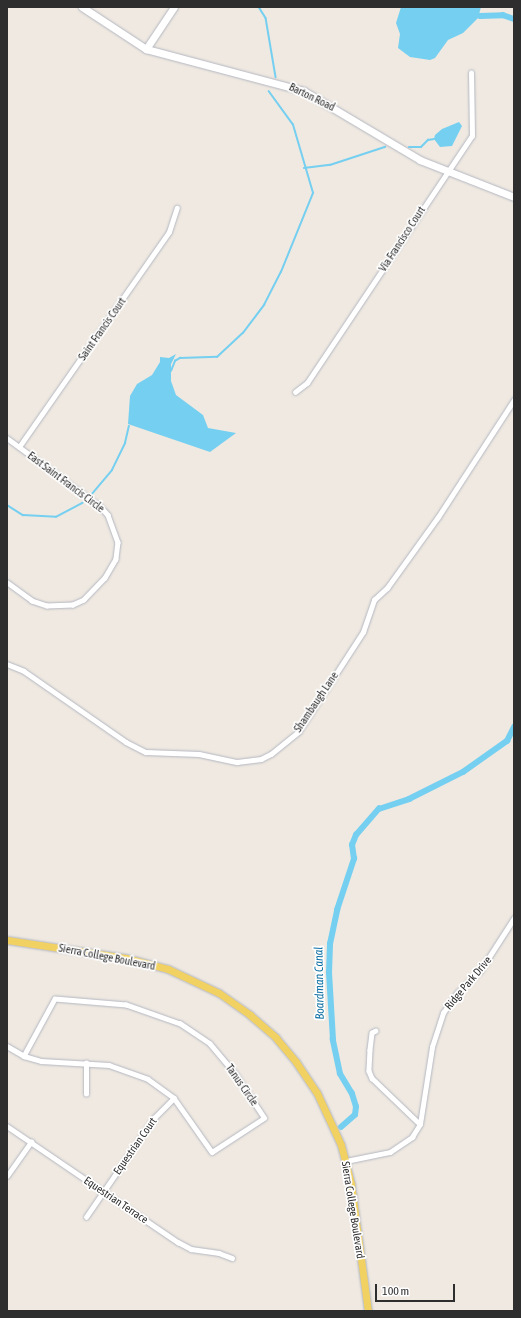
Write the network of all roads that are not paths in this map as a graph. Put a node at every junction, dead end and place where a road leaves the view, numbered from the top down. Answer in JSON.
{"nodes":[{"id":1,"x":82,"y":7,"type":"edge"},
{"id":2,"x":174,"y":7,"type":"edge"},
{"id":3,"x":146,"y":49,"type":"junction"},
{"id":4,"x":471,"y":73,"type":"dead end"},
{"id":5,"x":447,"y":171,"type":"junction"},
{"id":6,"x":514,"y":197,"type":"edge"},
{"id":7,"x":177,"y":208,"type":"dead end"},
{"id":8,"x":295,"y":392,"type":"dead end"},
{"id":9,"x":514,"y":400,"type":"edge"},
{"id":10,"x":7,"y":438,"type":"edge"},
{"id":11,"x":19,"y":447,"type":"junction"},
{"id":12,"x":7,"y":583,"type":"edge"},
{"id":13,"x":7,"y":664,"type":"edge"},
{"id":14,"x":514,"y":918,"type":"edge"},
{"id":15,"x":7,"y":940,"type":"edge"},
{"id":16,"x":376,"y":1030,"type":"dead end"},
{"id":17,"x":7,"y":1046,"type":"edge"},
{"id":18,"x":24,"y":1056,"type":"junction"},
{"id":19,"x":86,"y":1063,"type":"junction"},
{"id":20,"x":86,"y":1094,"type":"dead end"},
{"id":21,"x":174,"y":1098,"type":"junction"},
{"id":22,"x":420,"y":1124,"type":"junction"},
{"id":23,"x":7,"y":1126,"type":"edge"},
{"id":24,"x":31,"y":1142,"type":"junction"},
{"id":25,"x":346,"y":1161,"type":"junction"},
{"id":26,"x":7,"y":1176,"type":"edge"},
{"id":27,"x":104,"y":1192,"type":"junction"},
{"id":28,"x":86,"y":1217,"type":"dead end"},
{"id":29,"x":232,"y":1258,"type":"dead end"},
{"id":30,"x":368,"y":1311,"type":"edge"}],
"edges":[{"from":1,"to":3,"type":"street","name":"Barton Road"},
{"from":2,"to":3,"type":"street"},
{"from":3,"to":5,"type":"street","name":"Barton Road"},
{"from":4,"to":5,"type":"street","name":"Via Francisco Court"},
{"from":5,"to":6,"type":"street","name":"Barton Road"},
{"from":5,"to":8,"type":"street","name":"Via Francisco Court"},
{"from":7,"to":11,"type":"street","name":"Saint Francis Court"},
{"from":9,"to":13,"type":"street","name":"Shambaugh Lane"},
{"from":10,"to":11,"type":"street","name":"East Saint Francis Circle"},
{"from":11,"to":12,"type":"street","name":"East Saint Francis Circle"},
{"from":14,"to":22,"type":"street","name":"Ridge Park Drive"},
{"from":15,"to":25,"type":"main road","name":"Sierra College Boulevard"},
{"from":16,"to":22,"type":"street"},
{"from":17,"to":18,"type":"street","name":"Tanus Circle"},
{"from":18,"to":19,"type":"street","name":"Tanus Circle"},
{"from":18,"to":21,"type":"street","name":"Tanus Circle"},
{"from":19,"to":20,"type":"street"},
{"from":19,"to":21,"type":"street","name":"Tanus Circle"},
{"from":21,"to":27,"type":"street","name":"Equestrian Court"},
{"from":22,"to":25,"type":"street","name":"Ridge Park Drive"},
{"from":23,"to":24,"type":"street","name":"Equestrian Terrace"},
{"from":24,"to":26,"type":"street"},
{"from":24,"to":27,"type":"street","name":"Equestrian Terrace"},
{"from":25,"to":30,"type":"main road","name":"Sierra College Boulevard"},
{"from":27,"to":28,"type":"street","name":"Equestrian Court"},
{"from":27,"to":29,"type":"street","name":"Equestrian Terrace"}]}
